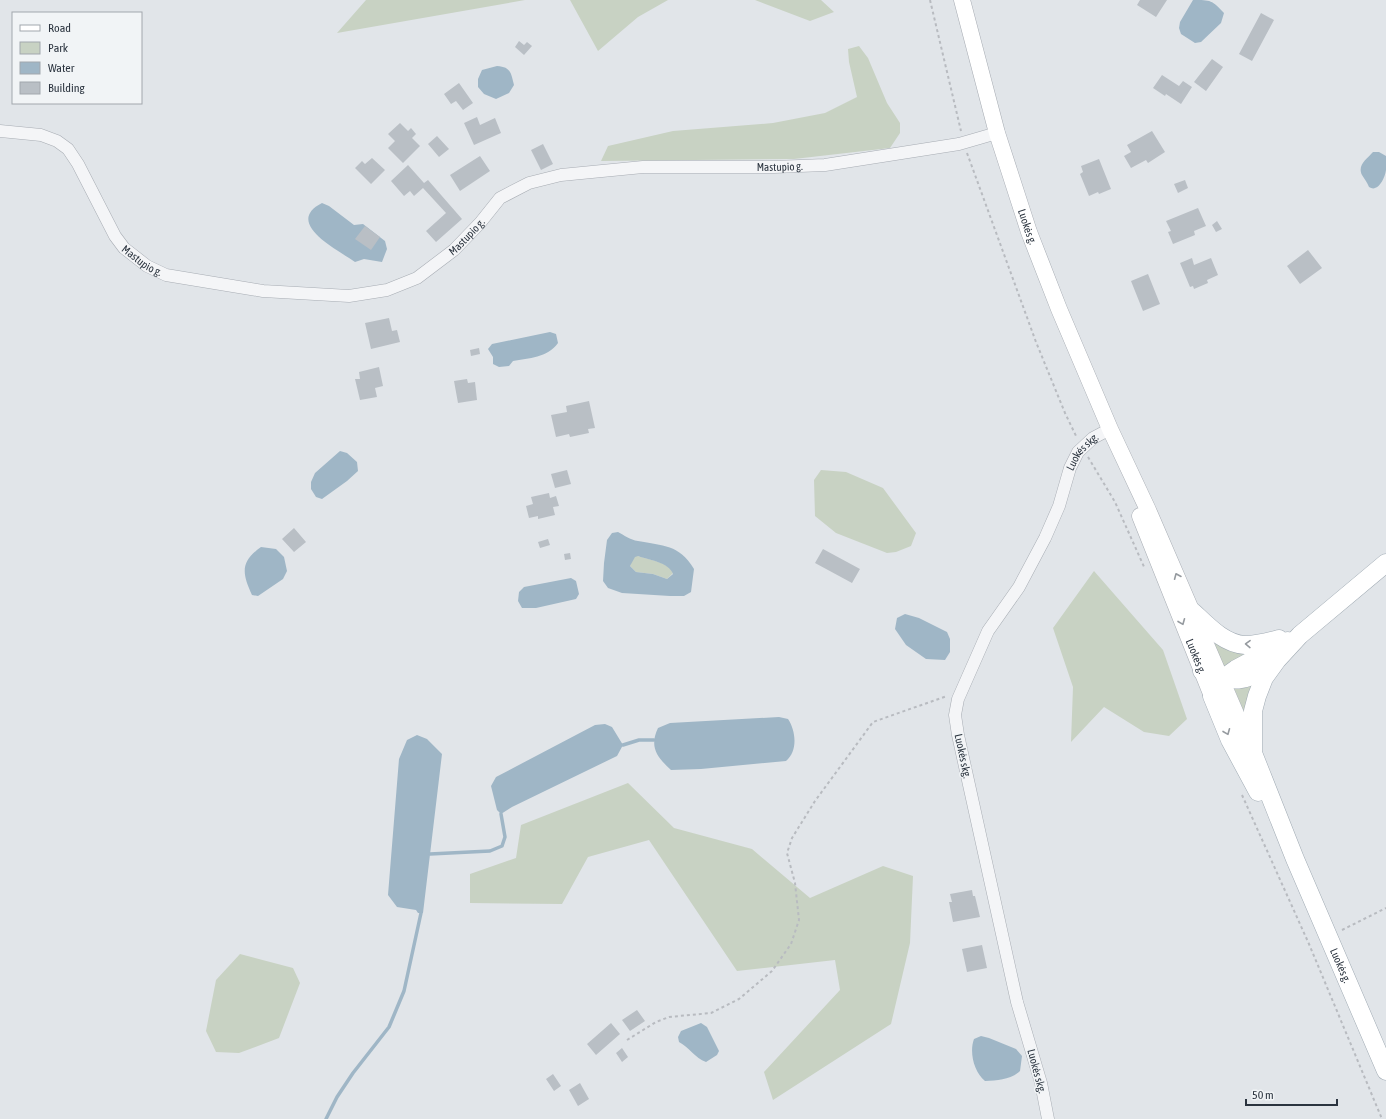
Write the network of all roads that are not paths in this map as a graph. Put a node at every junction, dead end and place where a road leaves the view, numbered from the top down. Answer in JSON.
{"nodes":[{"id":1,"x":962,"y":0,"type":"edge"},
{"id":2,"x":0,"y":131,"type":"edge"},
{"id":3,"x":996,"y":133,"type":"junction"},
{"id":4,"x":1110,"y":429,"type":"junction"},
{"id":5,"x":1117,"y":444,"type":"junction"},
{"id":6,"x":1386,"y":563,"type":"edge"},
{"id":7,"x":1193,"y":612,"type":"junction"},
{"id":8,"x":1300,"y":635,"type":"junction"},
{"id":9,"x":1277,"y":660,"type":"junction"},
{"id":10,"x":1202,"y":672,"type":"junction"},
{"id":11,"x":1222,"y":679,"type":"junction"},
{"id":12,"x":1212,"y":696,"type":"junction"},
{"id":13,"x":1253,"y":753,"type":"junction"},
{"id":14,"x":1295,"y":859,"type":"junction"},
{"id":15,"x":1386,"y":1071,"type":"edge"},
{"id":16,"x":1048,"y":1119,"type":"edge"}],
"edges":[{"from":1,"to":3,"type":"main road","name":"Luokės g."},
{"from":2,"to":3,"type":"street","name":"Mastupio g."},
{"from":3,"to":4,"type":"main road","name":"Luokės g."},
{"from":4,"to":5,"type":"main road","name":"Luokės g."},
{"from":4,"to":16,"type":"street","name":"Luokės skg."},
{"from":7,"to":5,"type":"main road","name":"Luokės g.","one_way":true},
{"from":5,"to":10,"type":"main road","name":"Luokės g.","one_way":true},
{"from":6,"to":8,"type":"main road"},
{"from":8,"to":7,"type":"main road","one_way":true},
{"from":7,"to":11,"type":"main road","name":"Luokės g."},
{"from":8,"to":9,"type":"main road"},
{"from":8,"to":11,"type":"main road"},
{"from":9,"to":11,"type":"main road"},
{"from":9,"to":13,"type":"main road"},
{"from":10,"to":11,"type":"main road"},
{"from":10,"to":12,"type":"main road","name":"Luokės g."},
{"from":11,"to":12,"type":"main road"},
{"from":11,"to":13,"type":"main road","name":"Luokės g."},
{"from":12,"to":14,"type":"main road","name":"Luokės g.","one_way":true},
{"from":13,"to":14,"type":"main road","name":"Luokės g."},
{"from":14,"to":15,"type":"main road","name":"Luokės g."}]}
